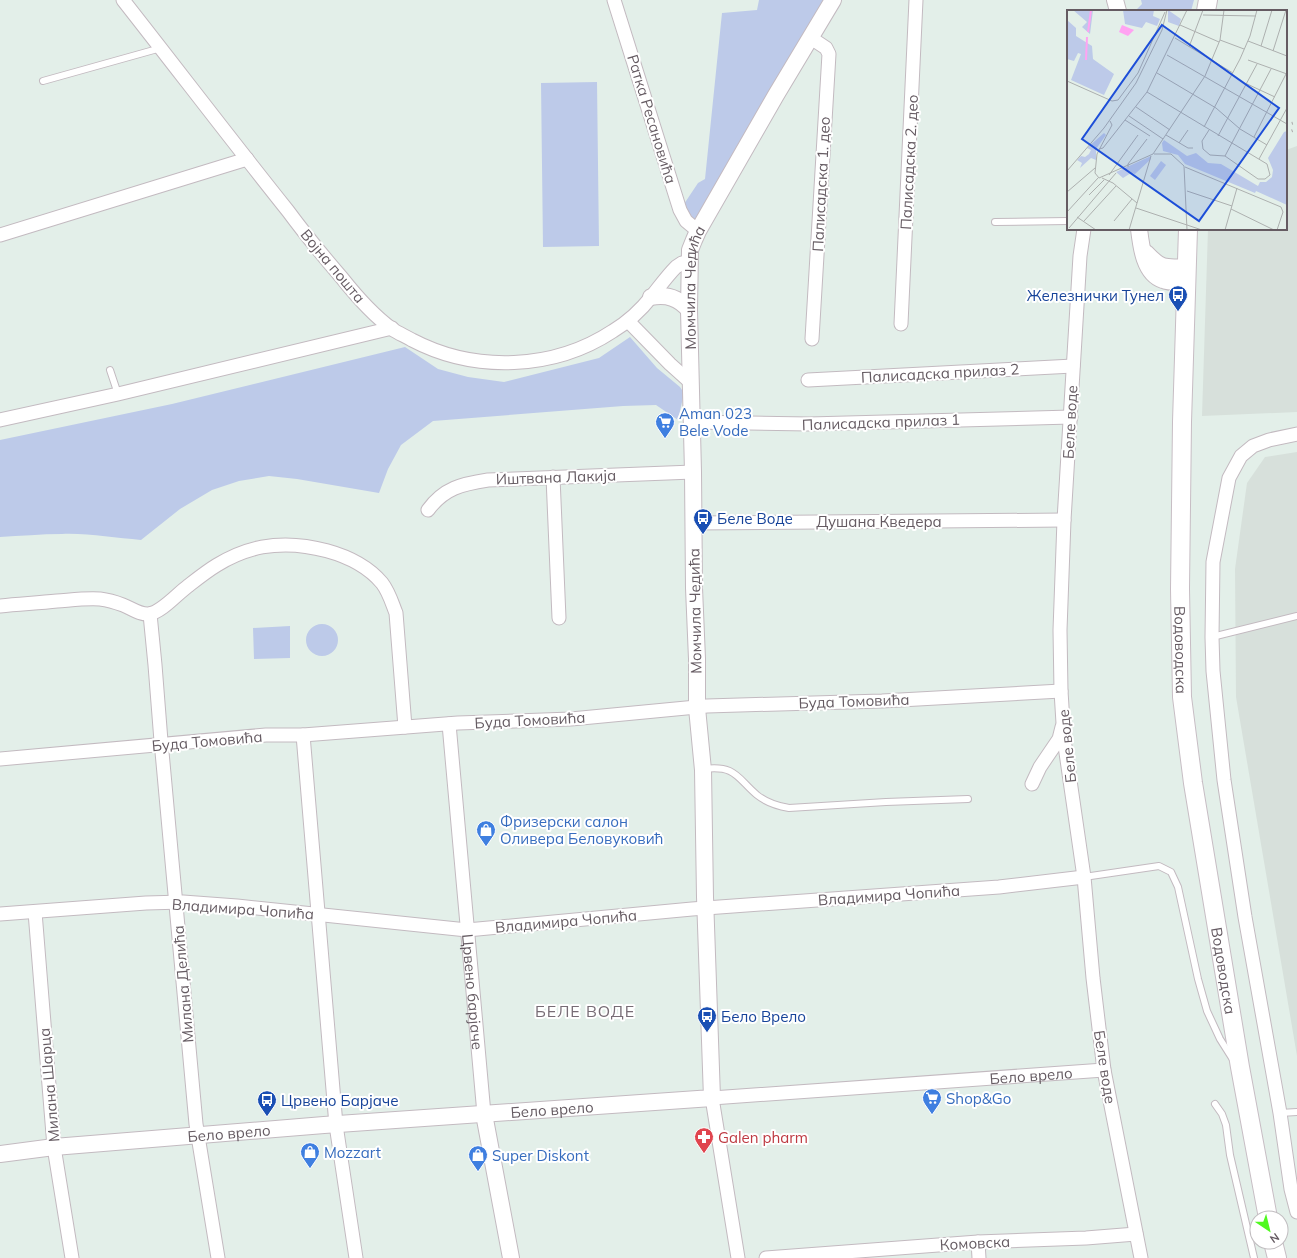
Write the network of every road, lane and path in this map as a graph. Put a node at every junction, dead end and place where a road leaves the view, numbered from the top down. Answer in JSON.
{"nodes":[{"id":1,"x":123,"y":0,"type":"edge"},
{"id":2,"x":614,"y":0,"type":"edge"},
{"id":3,"x":833,"y":0,"type":"edge"},
{"id":4,"x":916,"y":0,"type":"edge"},
{"id":5,"x":1115,"y":0,"type":"edge"},
{"id":6,"x":1208,"y":0,"type":"edge"},
{"id":7,"x":1118,"y":10,"type":"edge"},
{"id":8,"x":1206,"y":10,"type":"edge"},
{"id":9,"x":811,"y":38,"type":"junction"},
{"id":10,"x":161,"y":48,"type":"junction"},
{"id":11,"x":43,"y":82,"type":"dead end"},
{"id":12,"x":247,"y":159,"type":"junction"},
{"id":13,"x":1067,"y":221,"type":"edge"},
{"id":14,"x":995,"y":222,"type":"dead end"},
{"id":15,"x":1084,"y":230,"type":"edge"},
{"id":16,"x":1139,"y":230,"type":"edge"},
{"id":17,"x":1188,"y":230,"type":"edge"},
{"id":18,"x":698,"y":231,"type":"junction"},
{"id":19,"x":0,"y":235,"type":"edge"},
{"id":20,"x":690,"y":261,"type":"junction"},
{"id":21,"x":1186,"y":275,"type":"junction"},
{"id":22,"x":651,"y":298,"type":"junction"},
{"id":23,"x":689,"y":310,"type":"junction"},
{"id":24,"x":628,"y":321,"type":"junction"},
{"id":25,"x":901,"y":324,"type":"dead end"},
{"id":26,"x":392,"y":328,"type":"junction"},
{"id":27,"x":812,"y":339,"type":"dead end"},
{"id":28,"x":1073,"y":366,"type":"junction"},
{"id":29,"x":110,"y":370,"type":"dead end"},
{"id":30,"x":808,"y":380,"type":"dead end"},
{"id":31,"x":690,"y":382,"type":"junction"},
{"id":32,"x":118,"y":394,"type":"junction"},
{"id":33,"x":1071,"y":417,"type":"junction"},
{"id":34,"x":0,"y":420,"type":"edge"},
{"id":35,"x":691,"y":422,"type":"junction"},
{"id":36,"x":1297,"y":434,"type":"edge"},
{"id":37,"x":693,"y":472,"type":"junction"},
{"id":38,"x":553,"y":478,"type":"junction"},
{"id":39,"x":428,"y":510,"type":"dead end"},
{"id":40,"x":1064,"y":520,"type":"junction"},
{"id":41,"x":693,"y":523,"type":"junction"},
{"id":42,"x":0,"y":606,"type":"edge"},
{"id":43,"x":150,"y":614,"type":"junction"},
{"id":44,"x":1297,"y":616,"type":"edge"},
{"id":45,"x":559,"y":618,"type":"dead end"},
{"id":46,"x":1212,"y":637,"type":"junction"},
{"id":47,"x":1061,"y":691,"type":"junction"},
{"id":48,"x":697,"y":708,"type":"junction"},
{"id":49,"x":449,"y":724,"type":"junction"},
{"id":50,"x":1063,"y":724,"type":"junction"},
{"id":51,"x":405,"y":727,"type":"junction"},
{"id":52,"x":303,"y":735,"type":"junction"},
{"id":53,"x":161,"y":745,"type":"junction"},
{"id":54,"x":0,"y":759,"type":"edge"},
{"id":55,"x":703,"y":770,"type":"junction"},
{"id":56,"x":1032,"y":784,"type":"dead end"},
{"id":57,"x":968,"y":799,"type":"dead end"},
{"id":58,"x":1084,"y":877,"type":"junction"},
{"id":59,"x":176,"y":902,"type":"junction"},
{"id":60,"x":705,"y":908,"type":"junction"},
{"id":61,"x":35,"y":912,"type":"junction"},
{"id":62,"x":0,"y":914,"type":"edge"},
{"id":63,"x":319,"y":914,"type":"junction"},
{"id":64,"x":467,"y":930,"type":"junction"},
{"id":65,"x":1240,"y":1067,"type":"junction"},
{"id":66,"x":1104,"y":1070,"type":"junction"},
{"id":67,"x":712,"y":1098,"type":"junction"},
{"id":68,"x":1214,"y":1104,"type":"dead end"},
{"id":69,"x":1297,"y":1112,"type":"edge"},
{"id":70,"x":1280,"y":1113,"type":"junction"},
{"id":71,"x":484,"y":1114,"type":"junction"},
{"id":72,"x":336,"y":1125,"type":"junction"},
{"id":73,"x":197,"y":1135,"type":"junction"},
{"id":74,"x":54,"y":1147,"type":"junction"},
{"id":75,"x":0,"y":1154,"type":"edge"},
{"id":76,"x":1267,"y":1210,"type":"edge"},
{"id":77,"x":1297,"y":1212,"type":"edge"},
{"id":78,"x":1136,"y":1234,"type":"junction"},
{"id":79,"x":978,"y":1242,"type":"junction"},
{"id":80,"x":72,"y":1258,"type":"edge"},
{"id":81,"x":218,"y":1258,"type":"edge"},
{"id":82,"x":356,"y":1258,"type":"edge"},
{"id":83,"x":511,"y":1258,"type":"edge"},
{"id":84,"x":738,"y":1258,"type":"edge"},
{"id":85,"x":766,"y":1258,"type":"edge"},
{"id":86,"x":979,"y":1258,"type":"edge"},
{"id":87,"x":1141,"y":1258,"type":"edge"},
{"id":88,"x":1254,"y":1258,"type":"edge"}],
"edges":[{"from":1,"to":10,"type":"street","name":"Војна пошта"},
{"from":2,"to":18,"type":"street","name":"Ратка Ресановића"},
{"from":3,"to":9,"type":"street","name":"Момчила Чедића"},
{"from":4,"to":25,"type":"street","name":"Палисадска 2. део"},
{"from":5,"to":7,"type":"street"},
{"from":6,"to":8,"type":"main road"},
{"from":9,"to":18,"type":"street","name":"Момчила Чедића"},
{"from":9,"to":27,"type":"street","name":"Палисадска 1. део"},
{"from":10,"to":11,"type":"lane"},
{"from":10,"to":12,"type":"street","name":"Војна пошта"},
{"from":12,"to":19,"type":"street"},
{"from":12,"to":26,"type":"street","name":"Војна пошта"},
{"from":13,"to":14,"type":"lane"},
{"from":15,"to":28,"type":"street","name":"Беле воде"},
{"from":16,"to":21,"type":"street"},
{"from":17,"to":21,"type":"main road","name":"Водоводска"},
{"from":18,"to":20,"type":"street","name":"Момчила Чедића"},
{"from":20,"to":22,"type":"street","name":"Војна пошта"},
{"from":20,"to":23,"type":"street","name":"Момчила Чедића"},
{"from":21,"to":65,"type":"main road","name":"Водоводска"},
{"from":22,"to":23,"type":"street"},
{"from":22,"to":24,"type":"street","name":"Војна пошта"},
{"from":23,"to":31,"type":"street","name":"Момчила Чедића"},
{"from":24,"to":26,"type":"street","name":"Војна пошта"},
{"from":24,"to":31,"type":"street"},
{"from":26,"to":32,"type":"street"},
{"from":28,"to":30,"type":"street","name":"Палисадска прилаз 2"},
{"from":28,"to":33,"type":"street","name":"Беле воде"},
{"from":29,"to":32,"type":"lane"},
{"from":31,"to":35,"type":"street","name":"Момчила Чедића"},
{"from":32,"to":34,"type":"street"},
{"from":33,"to":35,"type":"street","name":"Палисадска прилаз 1"},
{"from":33,"to":40,"type":"street","name":"Беле воде"},
{"from":35,"to":37,"type":"street","name":"Момчила Чедића"},
{"from":36,"to":46,"type":"street","name":"Водоводска"},
{"from":37,"to":38,"type":"street","name":"Иштвана Лакија"},
{"from":37,"to":41,"type":"street","name":"Момчила Чедића"},
{"from":38,"to":39,"type":"street","name":"Иштвана Лакија"},
{"from":38,"to":45,"type":"street"},
{"from":40,"to":41,"type":"street","name":"Душана Кведера"},
{"from":40,"to":47,"type":"street","name":"Беле воде"},
{"from":41,"to":48,"type":"street","name":"Момчила Чедића"},
{"from":42,"to":43,"type":"street"},
{"from":43,"to":51,"type":"street"},
{"from":43,"to":53,"type":"street","name":"Милана Делића"},
{"from":44,"to":46,"type":"lane"},
{"from":46,"to":70,"type":"street","name":"Водоводска"},
{"from":47,"to":48,"type":"street","name":"Буда Томовића"},
{"from":47,"to":50,"type":"street","name":"Беле воде"},
{"from":48,"to":49,"type":"street","name":"Буда Томовића"},
{"from":48,"to":55,"type":"street","name":"Момчила Чедића"},
{"from":49,"to":51,"type":"street","name":"Буда Томовића"},
{"from":49,"to":64,"type":"street","name":"Црвено барјаче"},
{"from":50,"to":56,"type":"street"},
{"from":50,"to":58,"type":"street","name":"Беле воде"},
{"from":51,"to":52,"type":"street","name":"Буда Томовића"},
{"from":52,"to":53,"type":"street","name":"Буда Томовића"},
{"from":52,"to":63,"type":"street"},
{"from":53,"to":54,"type":"street","name":"Буда Томовића"},
{"from":53,"to":59,"type":"street","name":"Милана Делића"},
{"from":55,"to":57,"type":"lane"},
{"from":55,"to":60,"type":"street","name":"Момчила Чедића"},
{"from":58,"to":60,"type":"street","name":"Владимира Чопића"},
{"from":58,"to":65,"type":"lane","name":"Водоводска"},
{"from":58,"to":66,"type":"street","name":"Беле воде"},
{"from":59,"to":61,"type":"street","name":"Владимира Чопића"},
{"from":59,"to":63,"type":"street","name":"Владимира Чопића"},
{"from":59,"to":73,"type":"street","name":"Милана Делића"},
{"from":60,"to":64,"type":"street","name":"Владимира Чопића"},
{"from":60,"to":67,"type":"street","name":"Момчила Чедића"},
{"from":61,"to":62,"type":"street","name":"Владимира Чопића"},
{"from":61,"to":74,"type":"street","name":"Милана Шарца"},
{"from":63,"to":64,"type":"street","name":"Владимира Чопића"},
{"from":63,"to":72,"type":"street"},
{"from":64,"to":71,"type":"street","name":"Црвено барјаче"},
{"from":65,"to":76,"type":"main road","name":"Водоводска"},
{"from":66,"to":67,"type":"street","name":"Бело врело"},
{"from":66,"to":78,"type":"street","name":"Беле воде"},
{"from":67,"to":71,"type":"street","name":"Бело врело"},
{"from":67,"to":84,"type":"street","name":"Момчила Чедића"},
{"from":68,"to":88,"type":"lane"},
{"from":69,"to":70,"type":"lane"},
{"from":70,"to":77,"type":"street","name":"Водоводска"},
{"from":71,"to":72,"type":"street","name":"Бело врело"},
{"from":71,"to":83,"type":"street","name":"Црвено барјаче"},
{"from":72,"to":73,"type":"street","name":"Бело врело"},
{"from":72,"to":82,"type":"street"},
{"from":73,"to":74,"type":"street","name":"Бело врело"},
{"from":73,"to":81,"type":"street","name":"Милана Делића"},
{"from":74,"to":75,"type":"street","name":"Бело врело"},
{"from":74,"to":80,"type":"street","name":"Милана Шарца"},
{"from":78,"to":79,"type":"street","name":"Комовска"},
{"from":78,"to":87,"type":"street","name":"Беле воде"},
{"from":79,"to":85,"type":"street","name":"Комовска"},
{"from":79,"to":86,"type":"street"}]}
